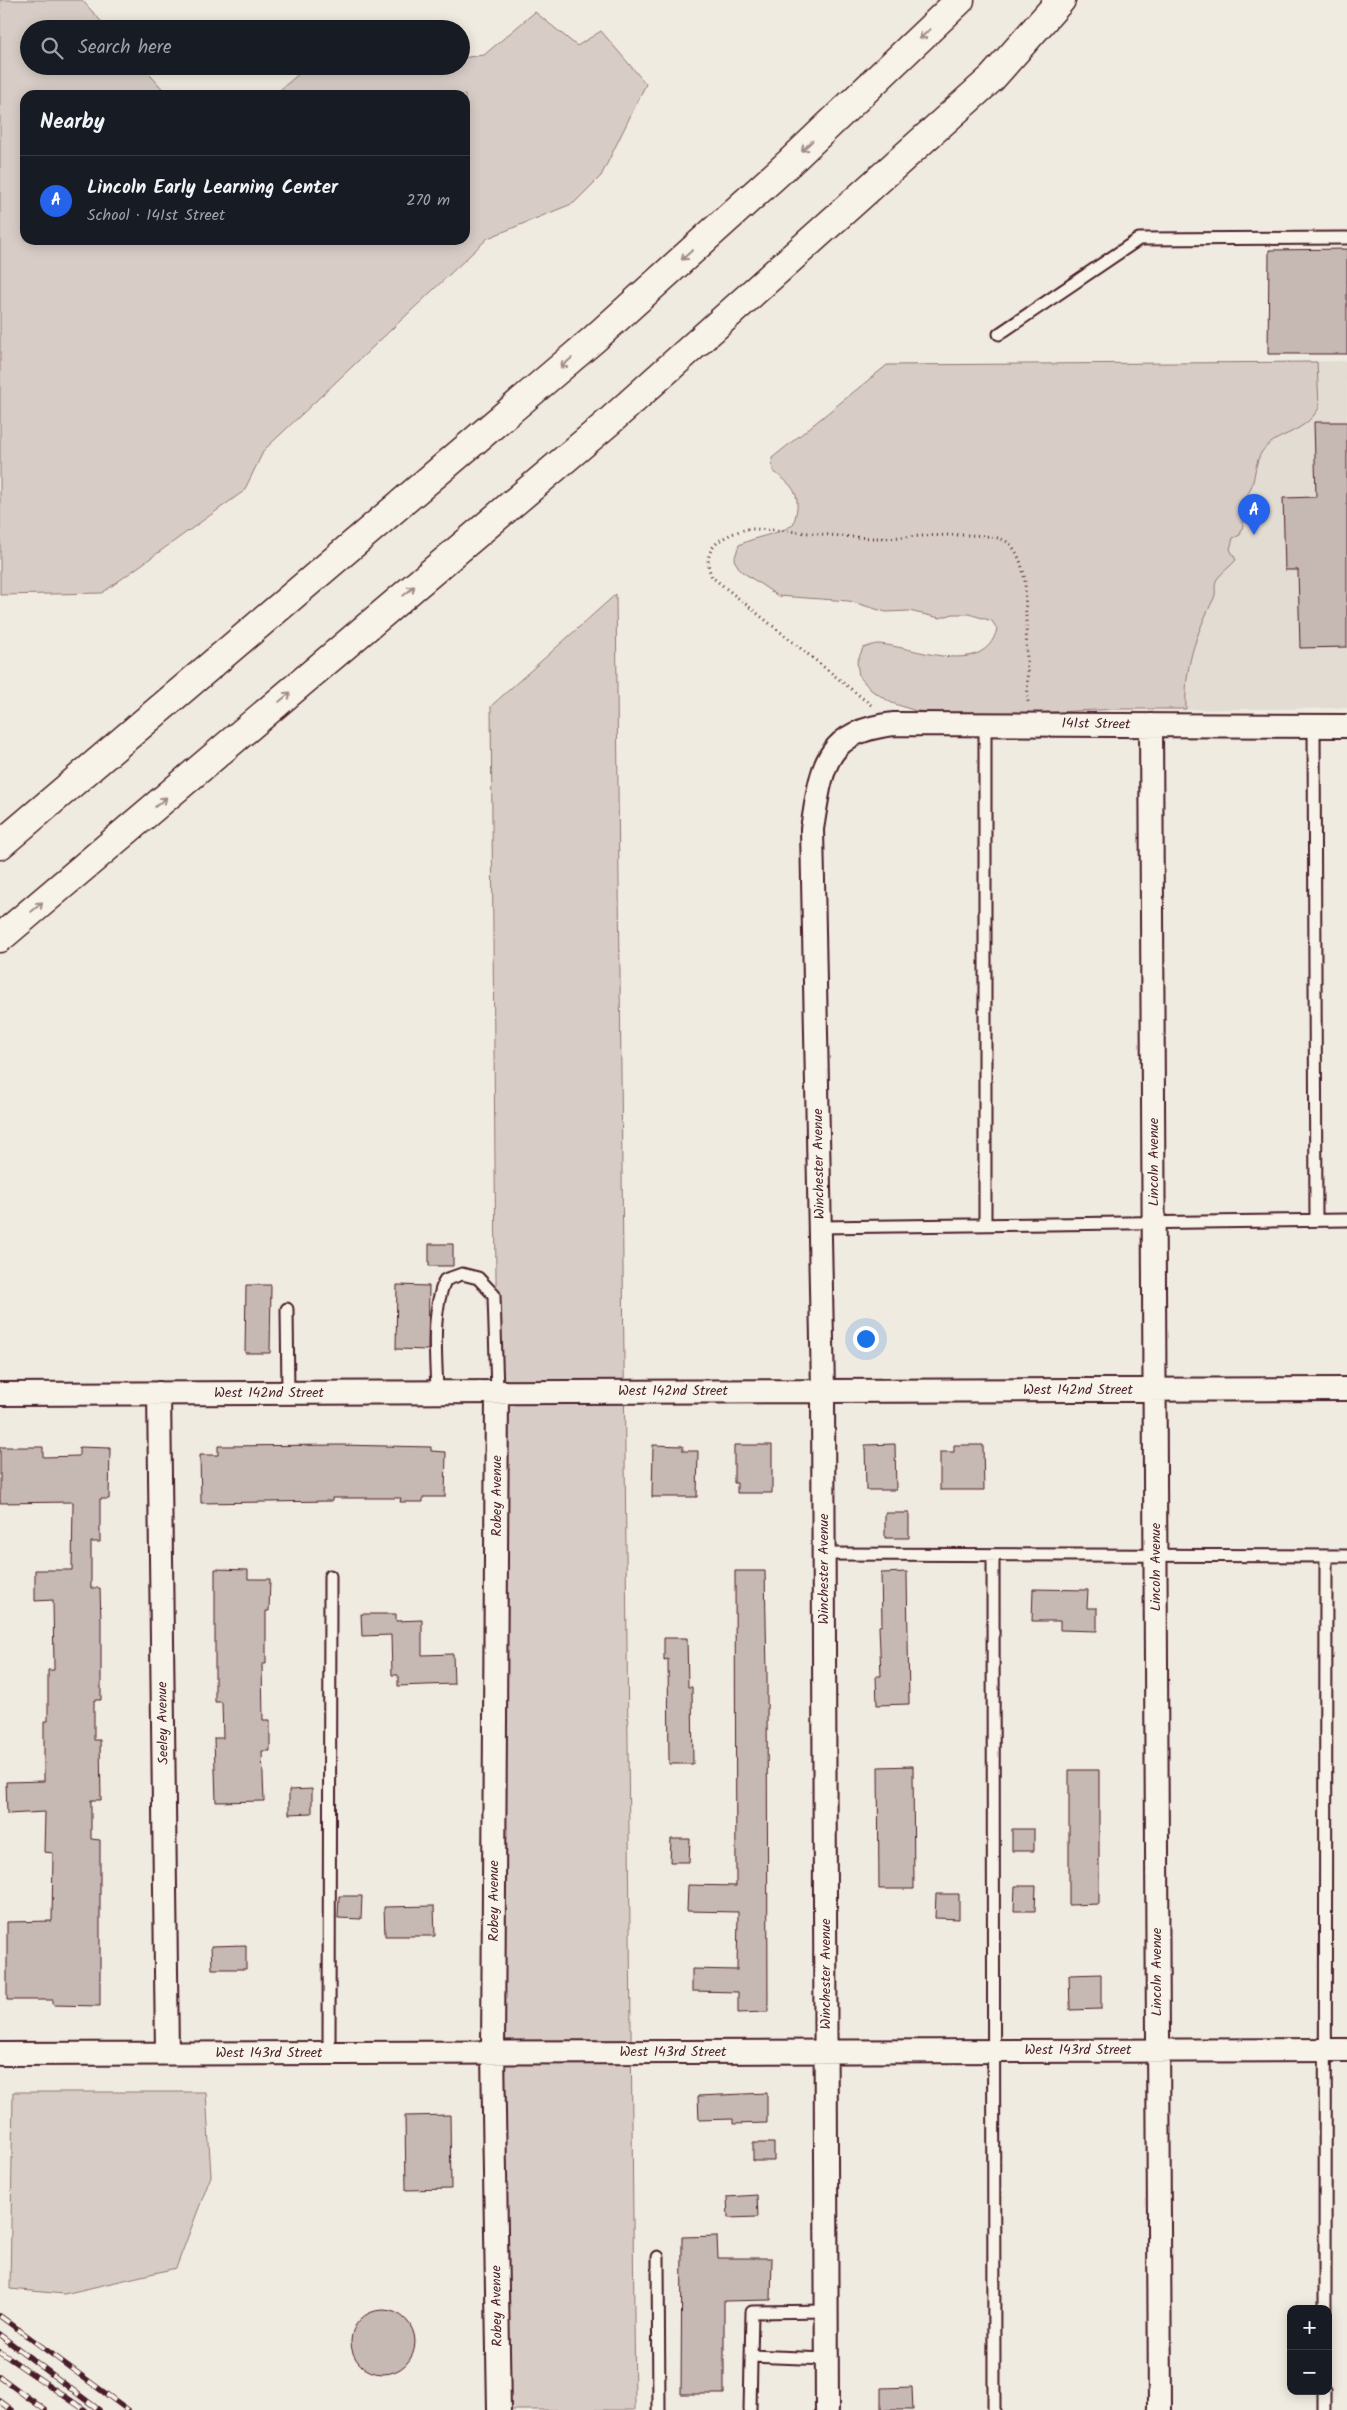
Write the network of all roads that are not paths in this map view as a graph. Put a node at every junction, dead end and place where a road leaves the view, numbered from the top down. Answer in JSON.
{"nodes":[{"id":1,"x":960,"y":0,"type":"edge"},
{"id":2,"x":1062,"y":0,"type":"edge"},
{"id":3,"x":1347,"y":238,"type":"edge"},
{"id":4,"x":999,"y":334,"type":"dead end"},
{"id":5,"x":985,"y":724,"type":"junction"},
{"id":6,"x":1151,"y":725,"type":"junction"},
{"id":7,"x":1314,"y":725,"type":"junction"},
{"id":8,"x":1347,"y":726,"type":"edge"},
{"id":9,"x":847,"y":738,"type":"joint"},
{"id":10,"x":0,"y":846,"type":"edge"},
{"id":11,"x":0,"y":938,"type":"edge"},
{"id":12,"x":1316,"y":1220,"type":"junction"},
{"id":13,"x":1347,"y":1220,"type":"edge"},
{"id":14,"x":1154,"y":1222,"type":"junction"},
{"id":15,"x":985,"y":1224,"type":"junction"},
{"id":16,"x":820,"y":1227,"type":"junction"},
{"id":17,"x":287,"y":1309,"type":"dead end"},
{"id":18,"x":1347,"y":1389,"type":"edge"},
{"id":19,"x":1155,"y":1390,"type":"junction"},
{"id":20,"x":823,"y":1391,"type":"junction"},
{"id":21,"x":437,"y":1392,"type":"junction"},
{"id":22,"x":498,"y":1392,"type":"junction"},
{"id":23,"x":159,"y":1393,"type":"junction"},
{"id":24,"x":288,"y":1393,"type":"junction"},
{"id":25,"x":0,"y":1394,"type":"edge"},
{"id":26,"x":824,"y":1554,"type":"junction"},
{"id":27,"x":993,"y":1555,"type":"junction"},
{"id":28,"x":1156,"y":1556,"type":"junction"},
{"id":29,"x":1326,"y":1556,"type":"junction"},
{"id":30,"x":1347,"y":1556,"type":"edge"},
{"id":31,"x":330,"y":1576,"type":"dead end"},
{"id":32,"x":994,"y":2050,"type":"junction"},
{"id":33,"x":1157,"y":2050,"type":"junction"},
{"id":34,"x":1325,"y":2050,"type":"junction"},
{"id":35,"x":1347,"y":2050,"type":"edge"},
{"id":36,"x":826,"y":2051,"type":"junction"},
{"id":37,"x":168,"y":2053,"type":"junction"},
{"id":38,"x":329,"y":2053,"type":"junction"},
{"id":39,"x":493,"y":2053,"type":"junction"},
{"id":40,"x":0,"y":2054,"type":"edge"},
{"id":41,"x":658,"y":2257,"type":"dead end"},
{"id":42,"x":1324,"y":2305,"type":"edge"},
{"id":43,"x":827,"y":2311,"type":"junction"},
{"id":44,"x":751,"y":2356,"type":"junction"},
{"id":45,"x":827,"y":2359,"type":"junction"},
{"id":46,"x":1324,"y":2395,"type":"edge"},
{"id":47,"x":499,"y":2410,"type":"edge"},
{"id":48,"x":659,"y":2410,"type":"edge"},
{"id":49,"x":750,"y":2410,"type":"edge"},
{"id":50,"x":827,"y":2410,"type":"edge"},
{"id":51,"x":994,"y":2410,"type":"edge"},
{"id":52,"x":1160,"y":2410,"type":"edge"},
{"id":53,"x":1324,"y":2410,"type":"edge"}],
"edges":[{"from":1,"to":10,"type":"highway","one_way":true},
{"from":11,"to":2,"type":"highway","one_way":true},
{"from":3,"to":4,"type":"lane"},
{"from":5,"to":6,"type":"street","name":"141st Street"},
{"from":5,"to":9,"type":"street","name":"141st Street"},
{"from":5,"to":15,"type":"lane"},
{"from":6,"to":7,"type":"street","name":"141st Street"},
{"from":6,"to":14,"type":"street","name":"Lincoln Avenue"},
{"from":7,"to":8,"type":"street","name":"141st Street"},
{"from":7,"to":12,"type":"lane"},
{"from":9,"to":16,"type":"street","name":"Winchester Avenue"},
{"from":12,"to":13,"type":"lane"},
{"from":12,"to":14,"type":"lane"},
{"from":14,"to":15,"type":"lane"},
{"from":14,"to":19,"type":"street","name":"Lincoln Avenue"},
{"from":15,"to":16,"type":"lane"},
{"from":16,"to":20,"type":"street","name":"Winchester Avenue"},
{"from":17,"to":24,"type":"lane"},
{"from":18,"to":19,"type":"street","name":"West 142nd Street"},
{"from":19,"to":20,"type":"street","name":"West 142nd Street"},
{"from":19,"to":28,"type":"street","name":"Lincoln Avenue"},
{"from":20,"to":22,"type":"street","name":"West 142nd Street"},
{"from":20,"to":26,"type":"street","name":"Winchester Avenue"},
{"from":21,"to":22,"type":"street","name":"West 142nd Street"},
{"from":21,"to":22,"type":"lane"},
{"from":21,"to":24,"type":"street","name":"West 142nd Street"},
{"from":22,"to":39,"type":"street","name":"Robey Avenue"},
{"from":23,"to":24,"type":"street","name":"West 142nd Street"},
{"from":23,"to":25,"type":"street","name":"West 142nd Street"},
{"from":23,"to":37,"type":"street","name":"Seeley Avenue"},
{"from":26,"to":27,"type":"lane"},
{"from":26,"to":36,"type":"street","name":"Winchester Avenue"},
{"from":27,"to":28,"type":"lane"},
{"from":27,"to":32,"type":"lane"},
{"from":28,"to":29,"type":"lane"},
{"from":28,"to":33,"type":"street","name":"Lincoln Avenue"},
{"from":29,"to":30,"type":"lane"},
{"from":29,"to":34,"type":"lane"},
{"from":31,"to":38,"type":"lane"},
{"from":32,"to":33,"type":"street","name":"West 143rd Street"},
{"from":32,"to":36,"type":"street","name":"West 143rd Street"},
{"from":32,"to":51,"type":"lane"},
{"from":33,"to":34,"type":"street","name":"West 143rd Street"},
{"from":33,"to":52,"type":"street","name":"Lincoln Avenue"},
{"from":34,"to":35,"type":"street","name":"West 143rd Street"},
{"from":34,"to":42,"type":"lane"},
{"from":36,"to":39,"type":"street","name":"West 143rd Street"},
{"from":36,"to":43,"type":"street","name":"Winchester Avenue"},
{"from":37,"to":38,"type":"street","name":"West 143rd Street"},
{"from":37,"to":40,"type":"street","name":"West 143rd Street"},
{"from":38,"to":39,"type":"street","name":"West 143rd Street"},
{"from":39,"to":47,"type":"street","name":"Robey Avenue"},
{"from":41,"to":48,"type":"lane"},
{"from":43,"to":44,"type":"lane"},
{"from":43,"to":45,"type":"street","name":"Winchester Avenue"},
{"from":44,"to":45,"type":"lane"},
{"from":44,"to":49,"type":"lane"},
{"from":45,"to":50,"type":"street","name":"Winchester Avenue"},
{"from":46,"to":53,"type":"lane"}]}
